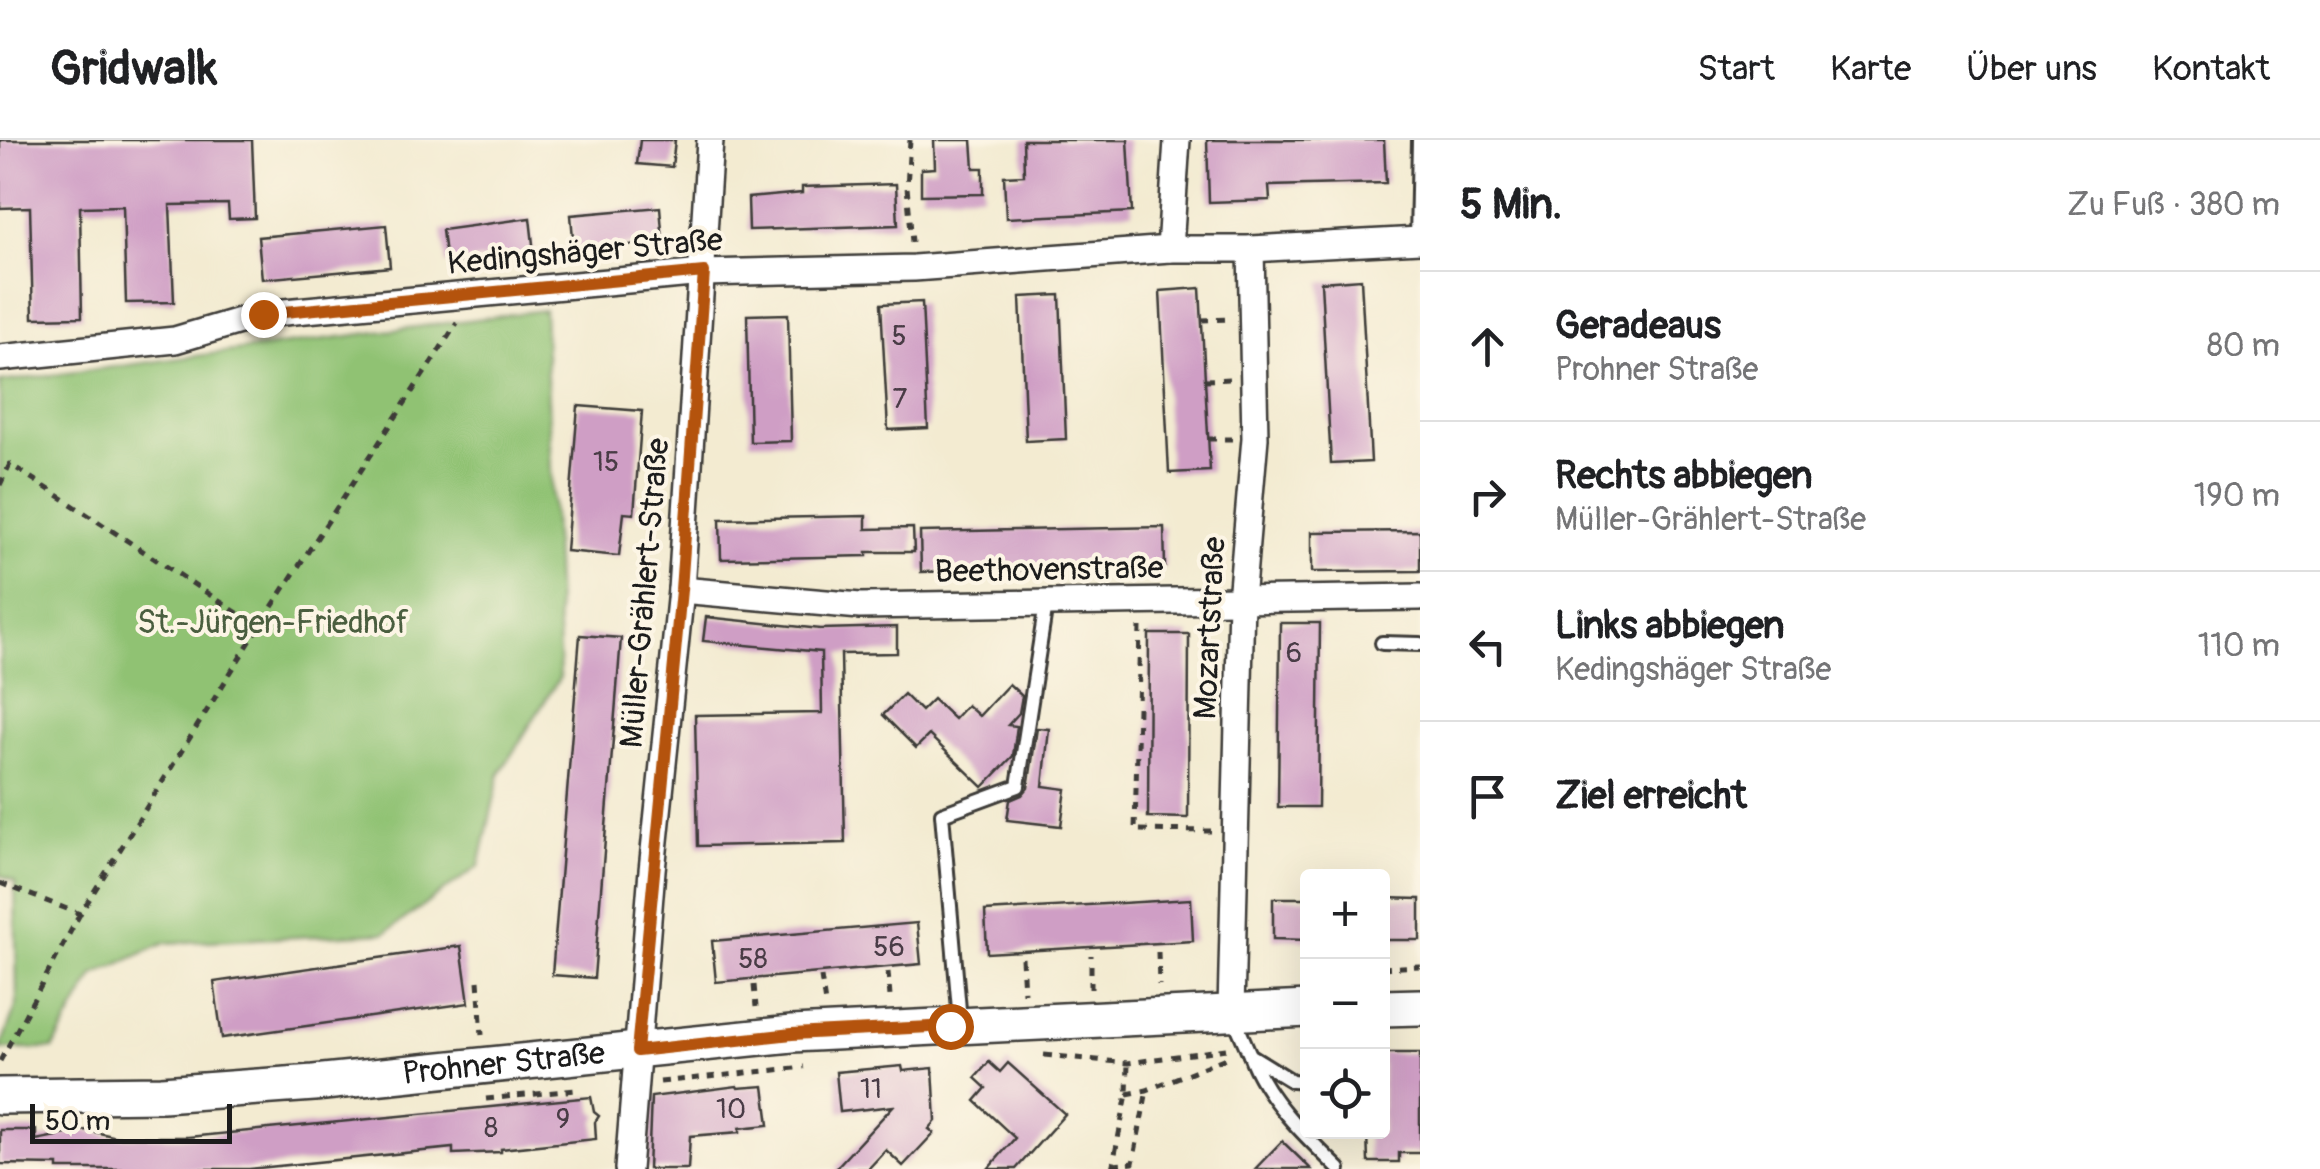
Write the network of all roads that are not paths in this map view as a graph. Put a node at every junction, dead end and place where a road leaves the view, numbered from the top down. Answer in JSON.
{"nodes":[{"id":1,"x":710,"y":140,"type":"edge"},
{"id":2,"x":1177,"y":140,"type":"edge"},
{"id":3,"x":1419,"y":140,"type":"edge"},
{"id":4,"x":1418,"y":240,"type":"edge"},
{"id":5,"x":1170,"y":249,"type":"junction"},
{"id":6,"x":1251,"y":249,"type":"junction"},
{"id":7,"x":704,"y":272,"type":"junction"},
{"id":8,"x":0,"y":358,"type":"edge"},
{"id":9,"x":681,"y":590,"type":"junction"},
{"id":10,"x":1420,"y":597,"type":"edge"},
{"id":11,"x":1241,"y":600,"type":"junction"},
{"id":12,"x":1046,"y":604,"type":"junction"},
{"id":13,"x":1382,"y":643,"type":"dead end"},
{"id":14,"x":1420,"y":644,"type":"edge"},
{"id":15,"x":1420,"y":1007,"type":"edge"},
{"id":16,"x":1390,"y":1008,"type":"edge"},
{"id":17,"x":1300,"y":1009,"type":"edge"},
{"id":18,"x":1231,"y":1010,"type":"junction"},
{"id":19,"x":960,"y":1025,"type":"junction"},
{"id":20,"x":637,"y":1051,"type":"junction"},
{"id":21,"x":1250,"y":1055,"type":"junction"},
{"id":22,"x":1300,"y":1082,"type":"edge"},
{"id":23,"x":0,"y":1096,"type":"edge"},
{"id":24,"x":628,"y":1169,"type":"edge"},
{"id":25,"x":1338,"y":1169,"type":"edge"}],
"edges":[{"from":1,"to":7,"type":"street","name":"Müller-Grählert-Straße"},
{"from":2,"to":5,"type":"street"},
{"from":3,"to":4,"type":"lane"},
{"from":4,"to":6,"type":"street","name":"Kedingshäger Straße"},
{"from":5,"to":6,"type":"street","name":"Kedingshäger Straße"},
{"from":5,"to":7,"type":"street","name":"Kedingshäger Straße"},
{"from":6,"to":11,"type":"street","name":"Mozartstraße"},
{"from":7,"to":8,"type":"street","name":"Kedingshäger Straße"},
{"from":7,"to":9,"type":"street","name":"Müller-Grählert-Straße"},
{"from":9,"to":12,"type":"street","name":"Beethovenstraße"},
{"from":9,"to":20,"type":"street","name":"Müller-Grählert-Straße"},
{"from":10,"to":11,"type":"street","name":"Beethovenstraße"},
{"from":11,"to":12,"type":"street","name":"Beethovenstraße"},
{"from":11,"to":18,"type":"street","name":"Mozartstraße"},
{"from":12,"to":19,"type":"lane"},
{"from":13,"to":14,"type":"lane"},
{"from":15,"to":16,"type":"main road"},
{"from":17,"to":18,"type":"main road","name":"Prohner Straße"},
{"from":18,"to":19,"type":"main road","name":"Prohner Straße"},
{"from":18,"to":21,"type":"lane"},
{"from":19,"to":20,"type":"main road","name":"Prohner Straße"},
{"from":20,"to":23,"type":"main road","name":"Prohner Straße"},
{"from":20,"to":24,"type":"street","name":"Müller-Grählert-Straße"},
{"from":21,"to":22,"type":"lane"},
{"from":21,"to":25,"type":"lane"}]}
